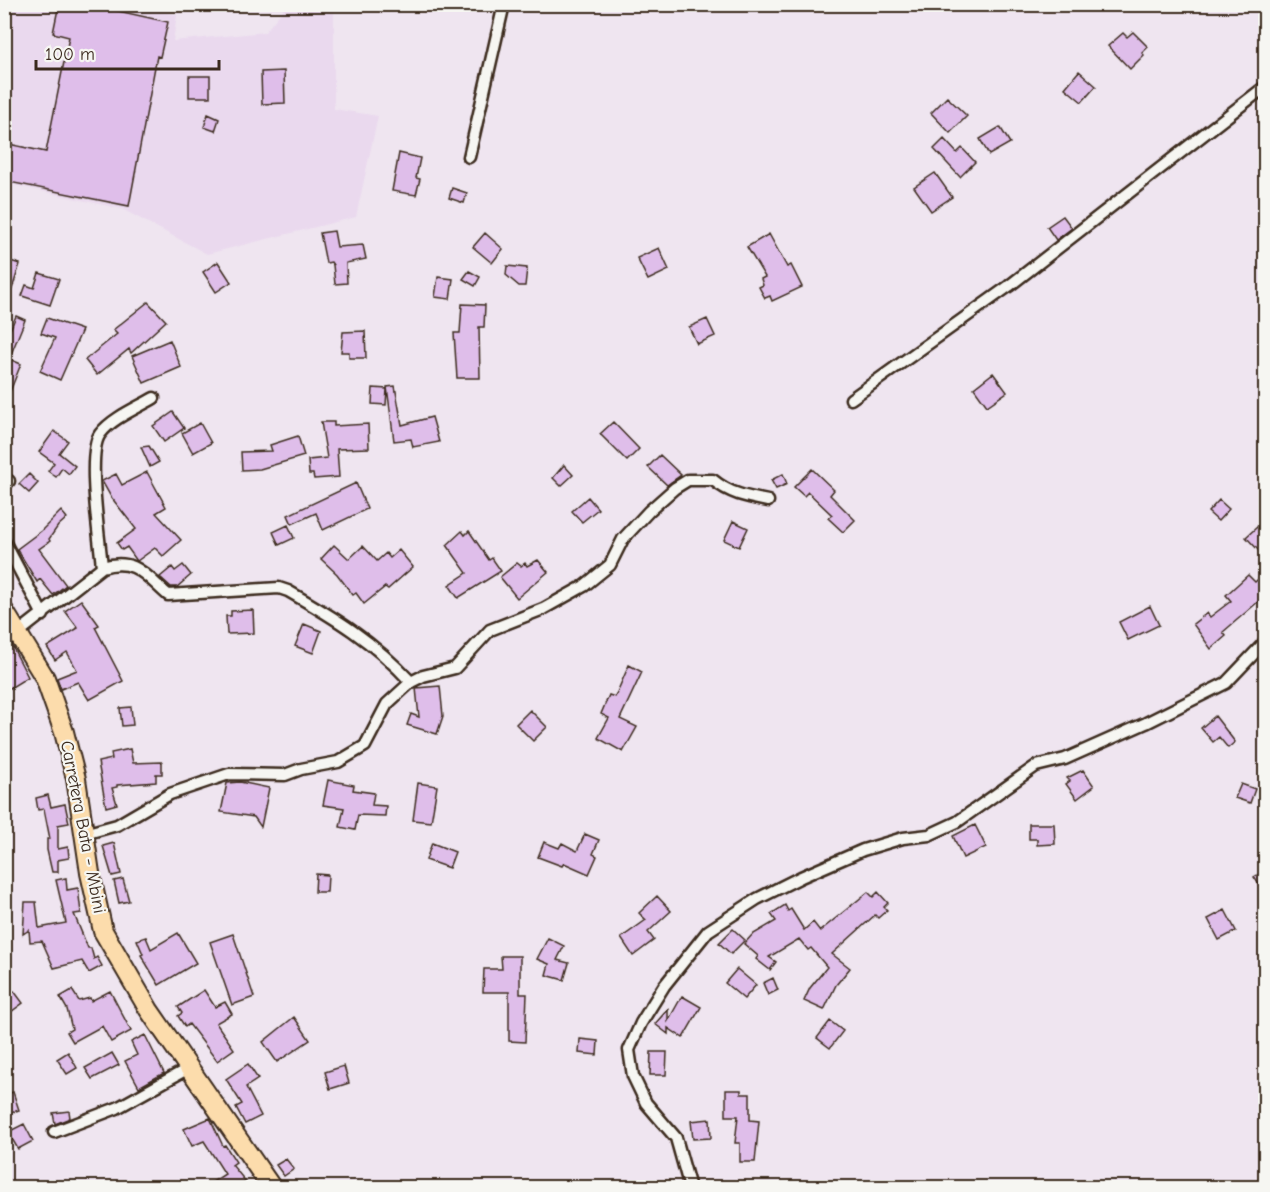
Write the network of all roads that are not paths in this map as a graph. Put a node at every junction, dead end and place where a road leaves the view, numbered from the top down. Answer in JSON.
{"nodes":[{"id":1,"x":504,"y":4,"type":"edge"},
{"id":2,"x":1266,"y":86,"type":"edge"},
{"id":3,"x":469,"y":157,"type":"dead end"},
{"id":4,"x":154,"y":398,"type":"dead end"},
{"id":5,"x":851,"y":399,"type":"dead end"},
{"id":6,"x":768,"y":501,"type":"dead end"},
{"id":7,"x":4,"y":541,"type":"edge"},
{"id":8,"x":102,"y":567,"type":"junction"},
{"id":9,"x":4,"y":611,"type":"edge"},
{"id":10,"x":43,"y":615,"type":"junction"},
{"id":11,"x":19,"y":632,"type":"junction"},
{"id":12,"x":1266,"y":641,"type":"edge"},
{"id":13,"x":411,"y":682,"type":"junction"},
{"id":14,"x":84,"y":834,"type":"junction"},
{"id":15,"x":189,"y":1068,"type":"junction"},
{"id":16,"x":54,"y":1132,"type":"dead end"},
{"id":17,"x":272,"y":1188,"type":"edge"},
{"id":18,"x":690,"y":1188,"type":"edge"}],
"edges":[{"from":1,"to":3,"type":"street"},
{"from":2,"to":5,"type":"street"},
{"from":4,"to":8,"type":"street"},
{"from":6,"to":13,"type":"street"},
{"from":7,"to":10,"type":"street"},
{"from":8,"to":10,"type":"street"},
{"from":8,"to":13,"type":"street"},
{"from":9,"to":11,"type":"main road","name":"Carretera Bata - Mbini"},
{"from":10,"to":11,"type":"street"},
{"from":11,"to":14,"type":"main road","name":"Carretera Bata - Mbini"},
{"from":12,"to":18,"type":"street"},
{"from":13,"to":14,"type":"street"},
{"from":14,"to":15,"type":"main road","name":"Carretera Bata - Mbini"},
{"from":15,"to":16,"type":"street"},
{"from":15,"to":17,"type":"main road","name":"Carretera Bata - Mbini"}]}
